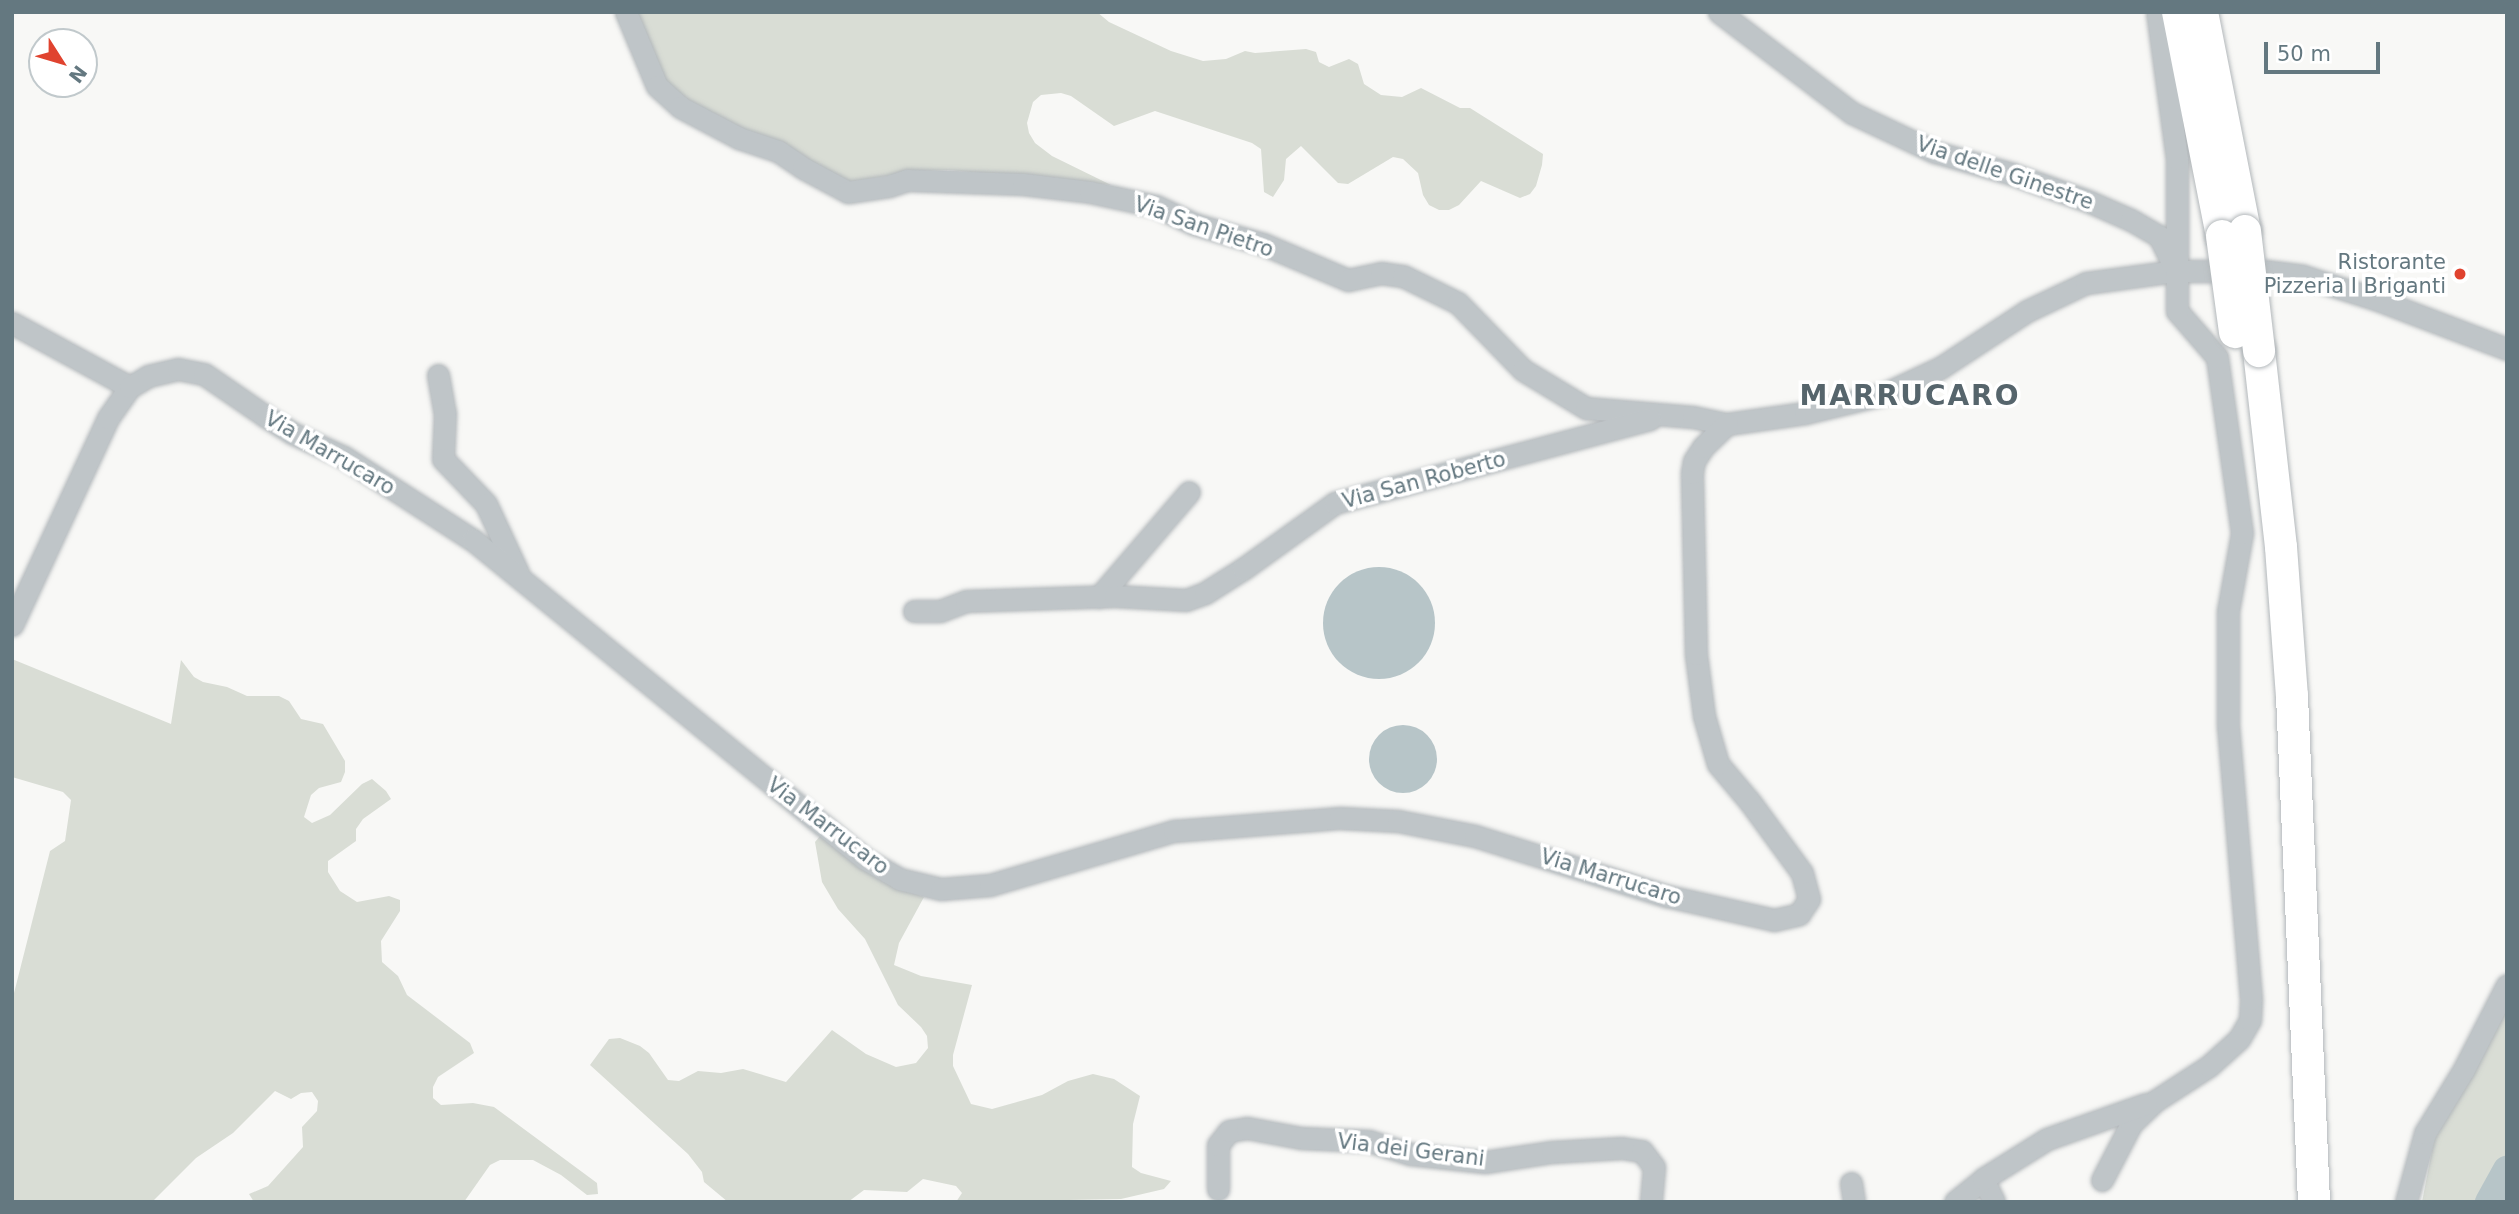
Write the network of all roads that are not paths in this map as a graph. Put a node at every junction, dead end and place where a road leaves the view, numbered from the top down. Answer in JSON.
{"nodes":[{"id":1,"x":626,"y":12,"type":"edge"},
{"id":2,"x":1719,"y":12,"type":"edge"},
{"id":3,"x":2157,"y":12,"type":"edge"},
{"id":4,"x":2178,"y":12,"type":"edge"},
{"id":5,"x":2202,"y":12,"type":"edge"},
{"id":6,"x":2234,"y":234,"type":"junction"},
{"id":7,"x":2176,"y":271,"type":"junction"},
{"id":8,"x":12,"y":323,"type":"edge"},
{"id":9,"x":2507,"y":349,"type":"edge"},
{"id":10,"x":2248,"y":352,"type":"junction"},
{"id":11,"x":438,"y":375,"type":"dead end"},
{"id":12,"x":130,"y":387,"type":"junction"},
{"id":13,"x":1666,"y":415,"type":"junction"},
{"id":14,"x":1727,"y":424,"type":"junction"},
{"id":15,"x":1189,"y":492,"type":"dead end"},
{"id":16,"x":520,"y":579,"type":"junction"},
{"id":17,"x":1098,"y":597,"type":"junction"},
{"id":18,"x":914,"y":611,"type":"dead end"},
{"id":19,"x":12,"y":625,"type":"edge"},
{"id":20,"x":2507,"y":985,"type":"edge"},
{"id":21,"x":2155,"y":1101,"type":"junction"},
{"id":22,"x":1983,"y":1179,"type":"junction"},
{"id":23,"x":2102,"y":1180,"type":"dead end"},
{"id":24,"x":1218,"y":1189,"type":"dead end"},
{"id":25,"x":1651,"y":1202,"type":"edge"},
{"id":26,"x":1955,"y":1202,"type":"edge"},
{"id":27,"x":1994,"y":1202,"type":"edge"},
{"id":28,"x":2294,"y":1202,"type":"edge"},
{"id":29,"x":2314,"y":1202,"type":"edge"},
{"id":30,"x":2406,"y":1202,"type":"edge"}],
"edges":[{"from":1,"to":13,"type":"street","name":"Via San Pietro"},
{"from":2,"to":7,"type":"street","name":"Via delle Ginestre"},
{"from":3,"to":7,"type":"street"},
{"from":4,"to":6,"type":"highway"},
{"from":5,"to":6,"type":"highway"},
{"from":6,"to":10,"type":"highway","bridge":true},
{"from":7,"to":9,"type":"street"},
{"from":7,"to":14,"type":"street"},
{"from":7,"to":21,"type":"street"},
{"from":8,"to":12,"type":"street"},
{"from":10,"to":28,"type":"highway"},
{"from":10,"to":29,"type":"highway"},
{"from":11,"to":16,"type":"street","name":"Via Marrucaro"},
{"from":12,"to":16,"type":"street","name":"Via Marrucaro"},
{"from":12,"to":19,"type":"street"},
{"from":13,"to":14,"type":"street","name":"Via San Pietro"},
{"from":13,"to":17,"type":"street","name":"Via San Roberto"},
{"from":14,"to":16,"type":"street","name":"Via Marrucaro"},
{"from":15,"to":17,"type":"street"},
{"from":17,"to":18,"type":"street","name":"Via San Roberto"},
{"from":20,"to":30,"type":"street"},
{"from":21,"to":22,"type":"street"},
{"from":21,"to":23,"type":"street"},
{"from":22,"to":26,"type":"street"},
{"from":22,"to":27,"type":"street"},
{"from":24,"to":25,"type":"street","name":"Via dei Gerani"}]}
